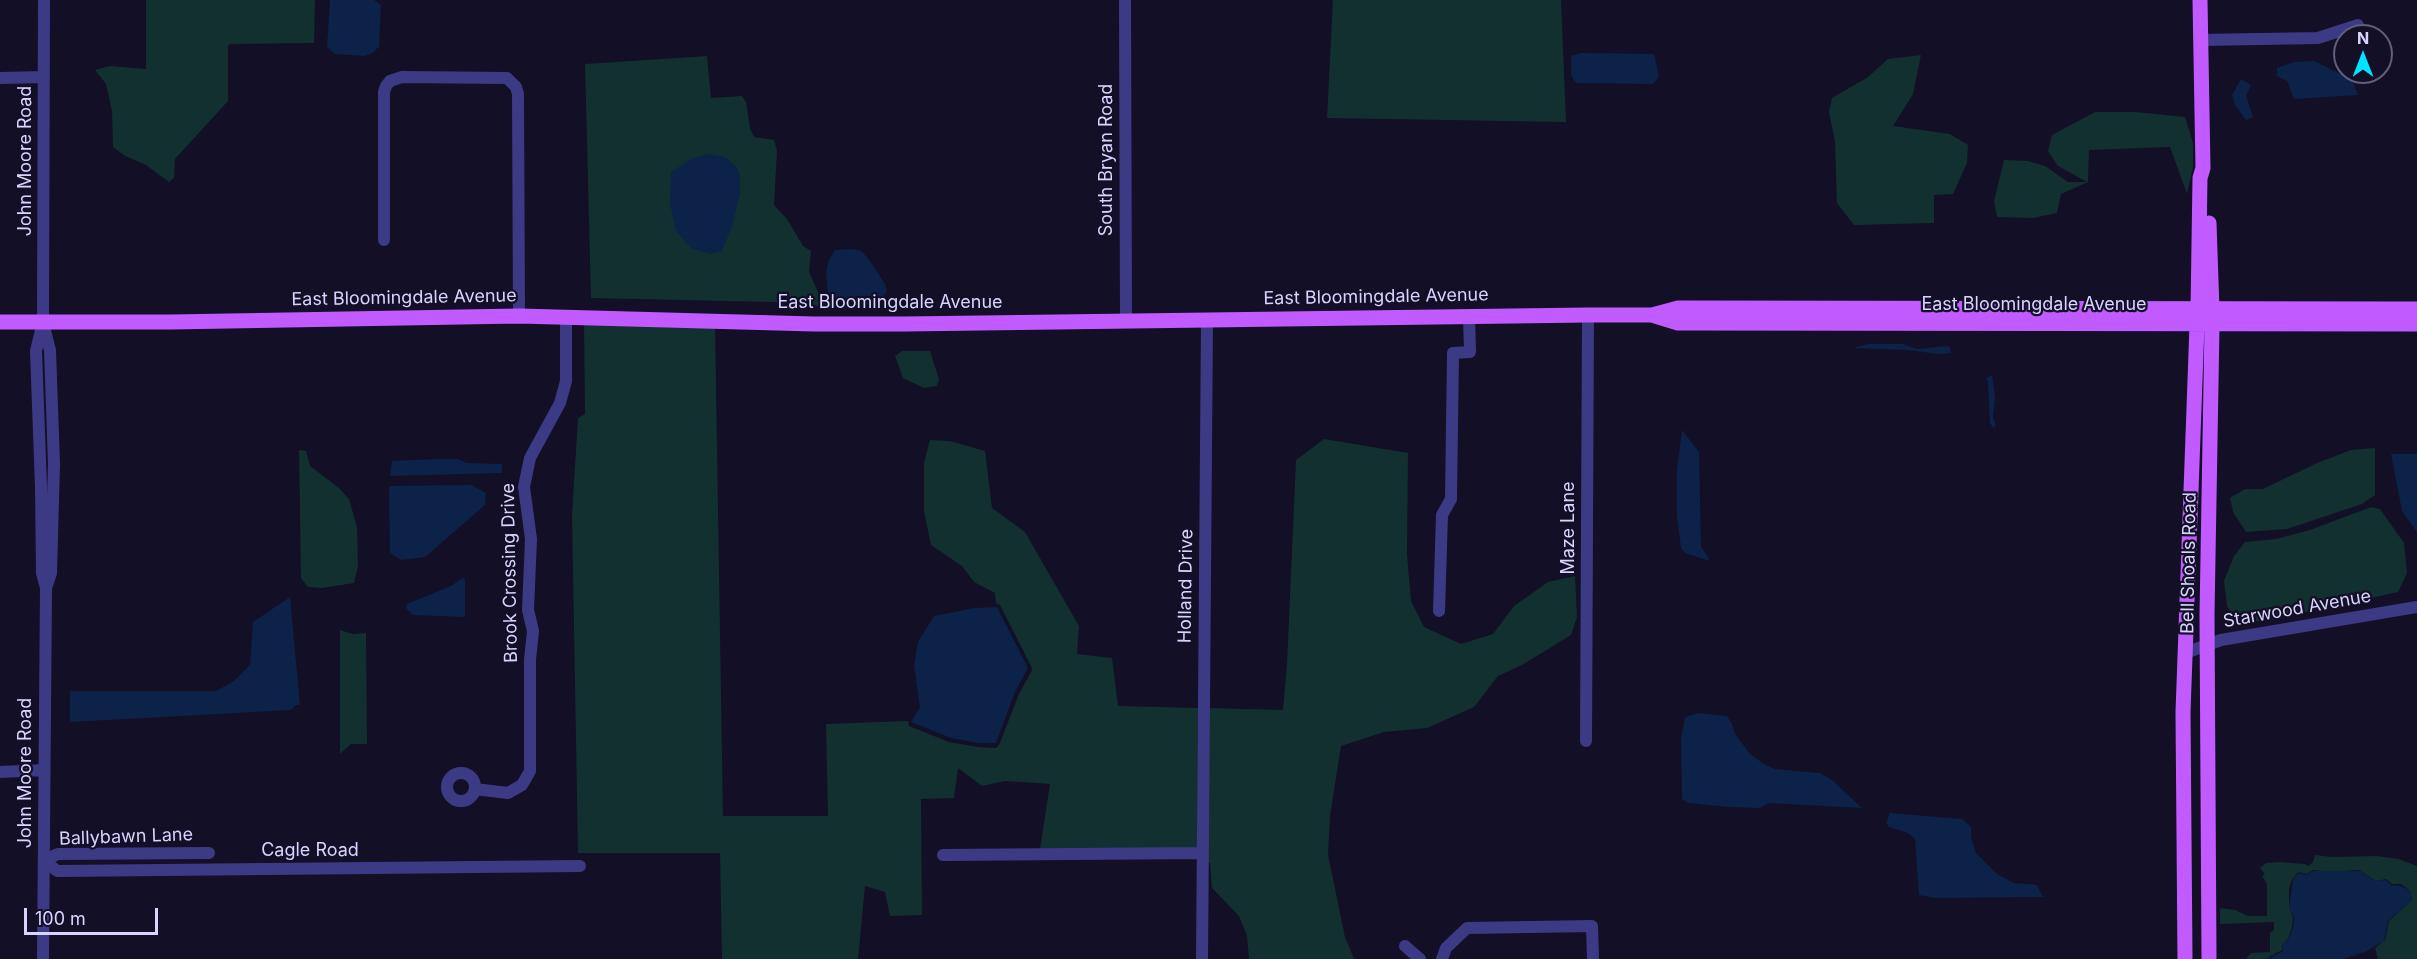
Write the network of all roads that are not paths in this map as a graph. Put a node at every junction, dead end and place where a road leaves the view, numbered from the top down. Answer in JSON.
{"nodes":[{"id":1,"x":45,"y":0,"type":"edge"},
{"id":2,"x":1125,"y":0,"type":"edge"},
{"id":3,"x":2200,"y":0,"type":"edge"},
{"id":4,"x":2333,"y":33,"type":"edge"},
{"id":5,"x":2200,"y":40,"type":"junction"},
{"id":6,"x":45,"y":77,"type":"junction"},
{"id":7,"x":0,"y":78,"type":"edge"},
{"id":8,"x":384,"y":240,"type":"dead end"},
{"id":9,"x":2417,"y":309,"type":"edge"},
{"id":10,"x":1469,"y":315,"type":"junction"},
{"id":11,"x":1588,"y":315,"type":"junction"},
{"id":12,"x":519,"y":316,"type":"junction"},
{"id":13,"x":566,"y":317,"type":"junction"},
{"id":14,"x":2205,"y":317,"type":"junction"},
{"id":15,"x":1207,"y":319,"type":"junction"},
{"id":16,"x":1126,"y":320,"type":"junction"},
{"id":17,"x":0,"y":322,"type":"edge"},
{"id":18,"x":43,"y":322,"type":"junction"},
{"id":19,"x":2417,"y":324,"type":"edge"},
{"id":20,"x":2417,"y":606,"type":"edge"},
{"id":21,"x":1439,"y":611,"type":"dead end"},
{"id":22,"x":2208,"y":646,"type":"junction"},
{"id":23,"x":2185,"y":653,"type":"junction"},
{"id":24,"x":1586,"y":741,"type":"dead end"},
{"id":25,"x":44,"y":770,"type":"junction"},
{"id":26,"x":0,"y":772,"type":"edge"},
{"id":27,"x":475,"y":789,"type":"dead end"},
{"id":28,"x":209,"y":853,"type":"dead end"},
{"id":29,"x":1201,"y":853,"type":"junction"},
{"id":30,"x":943,"y":855,"type":"dead end"},
{"id":31,"x":44,"y":860,"type":"junction"},
{"id":32,"x":580,"y":866,"type":"dead end"},
{"id":33,"x":1405,"y":946,"type":"dead end"},
{"id":34,"x":43,"y":959,"type":"edge"},
{"id":35,"x":1202,"y":959,"type":"edge"},
{"id":36,"x":1420,"y":959,"type":"edge"},
{"id":37,"x":1442,"y":959,"type":"edge"},
{"id":38,"x":1593,"y":959,"type":"edge"},
{"id":39,"x":2185,"y":959,"type":"edge"},
{"id":40,"x":2209,"y":959,"type":"edge"}],
"edges":[{"from":1,"to":6,"type":"street","name":"John Moore Road"},
{"from":2,"to":16,"type":"street","name":"South Bryan Road"},
{"from":3,"to":5,"type":"main road","name":"Bell Shoals Road"},
{"from":4,"to":5,"type":"street"},
{"from":5,"to":14,"type":"main road","name":"Bell Shoals Road"},
{"from":6,"to":7,"type":"street"},
{"from":6,"to":18,"type":"street","name":"John Moore Road"},
{"from":8,"to":12,"type":"street"},
{"from":9,"to":14,"type":"main road","name":"East Bloomingdale Avenue"},
{"from":10,"to":11,"type":"main road","name":"East Bloomingdale Avenue"},
{"from":10,"to":15,"type":"main road","name":"East Bloomingdale Avenue"},
{"from":10,"to":21,"type":"street"},
{"from":11,"to":14,"type":"main road","name":"East Bloomingdale Avenue"},
{"from":11,"to":24,"type":"street","name":"Maze Lane"},
{"from":12,"to":13,"type":"main road","name":"East Bloomingdale Avenue"},
{"from":12,"to":18,"type":"main road","name":"East Bloomingdale Avenue"},
{"from":13,"to":16,"type":"main road","name":"East Bloomingdale Avenue"},
{"from":13,"to":27,"type":"street","name":"Brook Crossing Drive"},
{"from":14,"to":19,"type":"main road","name":"East Bloomingdale Avenue"},
{"from":14,"to":22,"type":"main road","name":"Bell Shoals Road"},
{"from":14,"to":23,"type":"main road","name":"Bell Shoals Road"},
{"from":15,"to":16,"type":"main road","name":"East Bloomingdale Avenue"},
{"from":15,"to":29,"type":"street","name":"Holland Drive"},
{"from":17,"to":18,"type":"main road","name":"East Bloomingdale Avenue"},
{"from":18,"to":25,"type":"street","name":"John Moore Road"},
{"from":20,"to":22,"type":"street","name":"Starwood Avenue"},
{"from":22,"to":23,"type":"street","name":"Starwood Avenue"},
{"from":22,"to":40,"type":"main road","name":"Bell Shoals Road"},
{"from":23,"to":39,"type":"main road","name":"Bell Shoals Road"},
{"from":25,"to":26,"type":"street"},
{"from":25,"to":31,"type":"street","name":"John Moore Road"},
{"from":28,"to":31,"type":"street","name":"Ballybawn Lane"},
{"from":29,"to":30,"type":"street"},
{"from":29,"to":35,"type":"street","name":"Holland Drive"},
{"from":31,"to":32,"type":"street","name":"Cagle Road"},
{"from":31,"to":34,"type":"street","name":"John Moore Road"},
{"from":33,"to":36,"type":"street"},
{"from":37,"to":38,"type":"street"}]}
